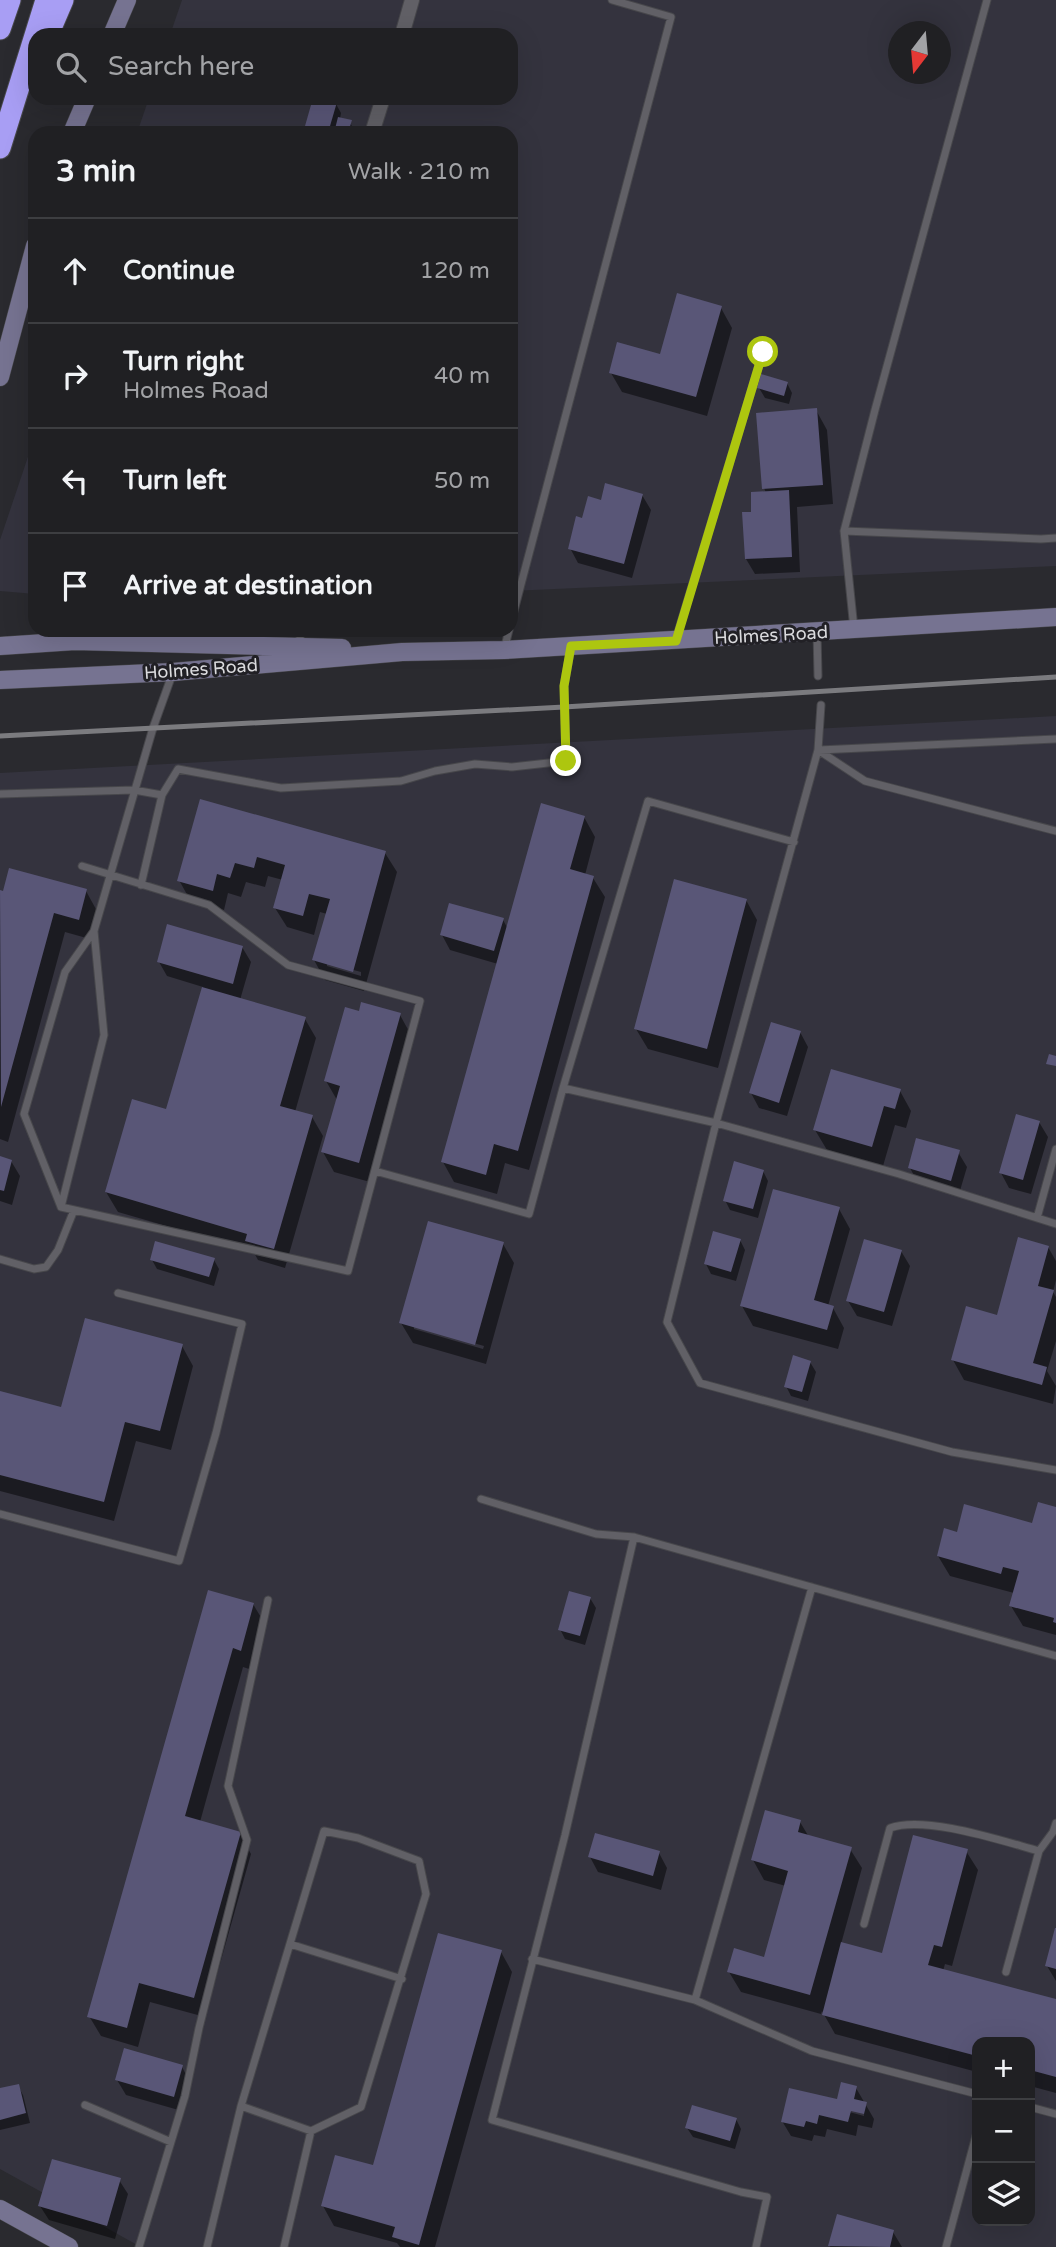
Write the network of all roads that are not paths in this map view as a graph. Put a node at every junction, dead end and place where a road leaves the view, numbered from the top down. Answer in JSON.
{"nodes":[{"id":1,"x":10,"y":0,"type":"edge"},
{"id":2,"x":46,"y":0,"type":"edge"},
{"id":3,"x":63,"y":0,"type":"edge"},
{"id":4,"x":127,"y":0,"type":"edge"},
{"id":5,"x":412,"y":0,"type":"edge"},
{"id":6,"x":612,"y":0,"type":"edge"},
{"id":7,"x":987,"y":0,"type":"edge"},
{"id":8,"x":37,"y":28,"type":"edge"},
{"id":9,"x":51,"y":28,"type":"edge"},
{"id":10,"x":115,"y":28,"type":"edge"},
{"id":11,"x":404,"y":28,"type":"edge"},
{"id":12,"x":0,"y":29,"type":"edge"},
{"id":13,"x":28,"y":58,"type":"edge"},
{"id":14,"x":28,"y":78,"type":"edge"},
{"id":15,"x":83,"y":105,"type":"edge"},
{"id":16,"x":381,"y":105,"type":"edge"},
{"id":17,"x":8,"y":122,"type":"junction"},
{"id":18,"x":75,"y":126,"type":"edge"},
{"id":19,"x":374,"y":126,"type":"edge"},
{"id":20,"x":0,"y":148,"type":"edge"},
{"id":21,"x":28,"y":272,"type":"edge"},
{"id":22,"x":763,"y":352,"type":"dead end"},
{"id":23,"x":0,"y":377,"type":"edge"},
{"id":24,"x":845,"y":531,"type":"junction"},
{"id":25,"x":1056,"y":538,"type":"edge"},
{"id":26,"x":518,"y":596,"type":"edge"},
{"id":27,"x":1056,"y":617,"type":"edge"},
{"id":28,"x":854,"y":630,"type":"junction"},
{"id":29,"x":817,"y":632,"type":"junction"},
{"id":30,"x":61,"y":637,"type":"edge"},
{"id":31,"x":235,"y":637,"type":"edge"},
{"id":32,"x":507,"y":637,"type":"edge"},
{"id":33,"x":300,"y":638,"type":"edge"},
{"id":34,"x":676,"y":641,"type":"junction"},
{"id":35,"x":0,"y":646,"type":"edge"},
{"id":36,"x":571,"y":646,"type":"junction"},
{"id":37,"x":504,"y":650,"type":"junction"},
{"id":38,"x":402,"y":652,"type":"junction"},
{"id":39,"x":173,"y":672,"type":"junction"},
{"id":40,"x":818,"y":676,"type":"dead end"},
{"id":41,"x":0,"y":680,"type":"edge"},
{"id":42,"x":821,"y":705,"type":"dead end"},
{"id":43,"x":1056,"y":739,"type":"edge"},
{"id":44,"x":818,"y":750,"type":"junction"},
{"id":45,"x":134,"y":790,"type":"junction"},
{"id":46,"x":0,"y":794,"type":"edge"},
{"id":47,"x":162,"y":795,"type":"junction"},
{"id":48,"x":1056,"y":831,"type":"edge"},
{"id":49,"x":794,"y":842,"type":"junction"},
{"id":50,"x":82,"y":866,"type":"dead end"},
{"id":51,"x":110,"y":875,"type":"junction"},
{"id":52,"x":141,"y":884,"type":"junction"},
{"id":53,"x":94,"y":930,"type":"junction"},
{"id":54,"x":563,"y":1088,"type":"junction"},
{"id":55,"x":716,"y":1123,"type":"junction"},
{"id":56,"x":1056,"y":1149,"type":"edge"},
{"id":57,"x":375,"y":1171,"type":"junction"},
{"id":58,"x":61,"y":1207,"type":"junction"},
{"id":59,"x":74,"y":1210,"type":"junction"},
{"id":60,"x":1037,"y":1218,"type":"junction"},
{"id":61,"x":1056,"y":1224,"type":"edge"},
{"id":62,"x":0,"y":1259,"type":"edge"},
{"id":63,"x":118,"y":1293,"type":"dead end"},
{"id":64,"x":1056,"y":1470,"type":"edge"},
{"id":65,"x":481,"y":1500,"type":"dead end"},
{"id":66,"x":0,"y":1514,"type":"edge"},
{"id":67,"x":634,"y":1537,"type":"junction"},
{"id":68,"x":811,"y":1587,"type":"junction"},
{"id":69,"x":268,"y":1600,"type":"dead end"},
{"id":70,"x":1056,"y":1656,"type":"edge"},
{"id":71,"x":1056,"y":1822,"type":"edge"},
{"id":72,"x":1039,"y":1851,"type":"junction"},
{"id":73,"x":864,"y":1924,"type":"dead end"},
{"id":74,"x":290,"y":1944,"type":"junction"},
{"id":75,"x":532,"y":1959,"type":"junction"},
{"id":76,"x":1006,"y":1972,"type":"dead end"},
{"id":77,"x":402,"y":1979,"type":"junction"},
{"id":78,"x":695,"y":2000,"type":"junction"},
{"id":79,"x":972,"y":2093,"type":"edge"},
{"id":80,"x":85,"y":2105,"type":"dead end"},
{"id":81,"x":241,"y":2106,"type":"junction"},
{"id":82,"x":1035,"y":2108,"type":"edge"},
{"id":83,"x":1056,"y":2114,"type":"edge"},
{"id":84,"x":312,"y":2131,"type":"junction"},
{"id":85,"x":171,"y":2142,"type":"junction"},
{"id":86,"x":972,"y":2151,"type":"edge"},
{"id":87,"x":0,"y":2208,"type":"edge"},
{"id":88,"x":69,"y":2247,"type":"edge"},
{"id":89,"x":139,"y":2247,"type":"edge"},
{"id":90,"x":207,"y":2247,"type":"edge"},
{"id":91,"x":284,"y":2247,"type":"edge"},
{"id":92,"x":756,"y":2247,"type":"edge"},
{"id":93,"x":946,"y":2247,"type":"edge"}],
"edges":[{"from":1,"to":12,"type":"highway"},
{"from":2,"to":8,"type":"highway"},
{"from":3,"to":9,"type":"highway"},
{"from":4,"to":10,"type":"main road"},
{"from":5,"to":11,"type":"street"},
{"from":6,"to":26,"type":"lane"},
{"from":7,"to":24,"type":"lane"},
{"from":13,"to":17,"type":"highway"},
{"from":14,"to":17,"type":"highway"},
{"from":15,"to":18,"type":"main road"},
{"from":16,"to":19,"type":"street"},
{"from":17,"to":20,"type":"highway"},
{"from":21,"to":23,"type":"main road"},
{"from":22,"to":34,"type":"lane"},
{"from":24,"to":25,"type":"lane"},
{"from":24,"to":28,"type":"lane"},
{"from":27,"to":28,"type":"main road","name":"Holmes Road"},
{"from":28,"to":29,"type":"main road","name":"Holmes Road"},
{"from":29,"to":34,"type":"main road","name":"Holmes Road"},
{"from":29,"to":40,"type":"lane"},
{"from":30,"to":35,"type":"main road","name":"Holmes Road"},
{"from":31,"to":33,"type":"main road","name":"Holmes Road"},
{"from":32,"to":37,"type":"lane"},
{"from":33,"to":38,"type":"main road","name":"Holmes Road"},
{"from":34,"to":36,"type":"main road","name":"Holmes Road"},
{"from":36,"to":37,"type":"main road","name":"Holmes Road"},
{"from":36,"to":47,"type":"lane"},
{"from":37,"to":38,"type":"main road","name":"Holmes Road"},
{"from":38,"to":39,"type":"main road","name":"Holmes Road"},
{"from":39,"to":41,"type":"main road","name":"Holmes Road"},
{"from":39,"to":45,"type":"lane"},
{"from":42,"to":44,"type":"lane"},
{"from":43,"to":44,"type":"lane"},
{"from":44,"to":48,"type":"lane"},
{"from":44,"to":49,"type":"lane"},
{"from":45,"to":46,"type":"lane"},
{"from":45,"to":47,"type":"lane"},
{"from":45,"to":51,"type":"lane"},
{"from":47,"to":52,"type":"lane"},
{"from":49,"to":54,"type":"lane"},
{"from":49,"to":55,"type":"lane"},
{"from":50,"to":51,"type":"lane"},
{"from":51,"to":52,"type":"lane"},
{"from":51,"to":53,"type":"lane"},
{"from":52,"to":57,"type":"lane"},
{"from":53,"to":58,"type":"lane"},
{"from":53,"to":58,"type":"lane"},
{"from":54,"to":55,"type":"lane"},
{"from":54,"to":57,"type":"lane"},
{"from":55,"to":60,"type":"lane"},
{"from":55,"to":64,"type":"lane"},
{"from":56,"to":60,"type":"lane"},
{"from":57,"to":59,"type":"lane"},
{"from":58,"to":59,"type":"lane"},
{"from":59,"to":62,"type":"lane"},
{"from":60,"to":61,"type":"lane"},
{"from":63,"to":66,"type":"lane"},
{"from":65,"to":67,"type":"lane"},
{"from":67,"to":68,"type":"lane"},
{"from":67,"to":75,"type":"lane"},
{"from":68,"to":70,"type":"lane"},
{"from":68,"to":78,"type":"lane"},
{"from":69,"to":85,"type":"lane"},
{"from":71,"to":72,"type":"lane"},
{"from":72,"to":73,"type":"lane"},
{"from":72,"to":76,"type":"lane"},
{"from":74,"to":77,"type":"lane"},
{"from":74,"to":77,"type":"lane"},
{"from":74,"to":81,"type":"lane"},
{"from":75,"to":78,"type":"lane"},
{"from":75,"to":92,"type":"lane"},
{"from":77,"to":84,"type":"lane"},
{"from":78,"to":79,"type":"lane"},
{"from":80,"to":85,"type":"lane"},
{"from":81,"to":84,"type":"lane"},
{"from":81,"to":90,"type":"lane"},
{"from":82,"to":83,"type":"lane"},
{"from":84,"to":91,"type":"lane"},
{"from":85,"to":89,"type":"lane"},
{"from":86,"to":93,"type":"lane"},
{"from":87,"to":88,"type":"main road"}]}
